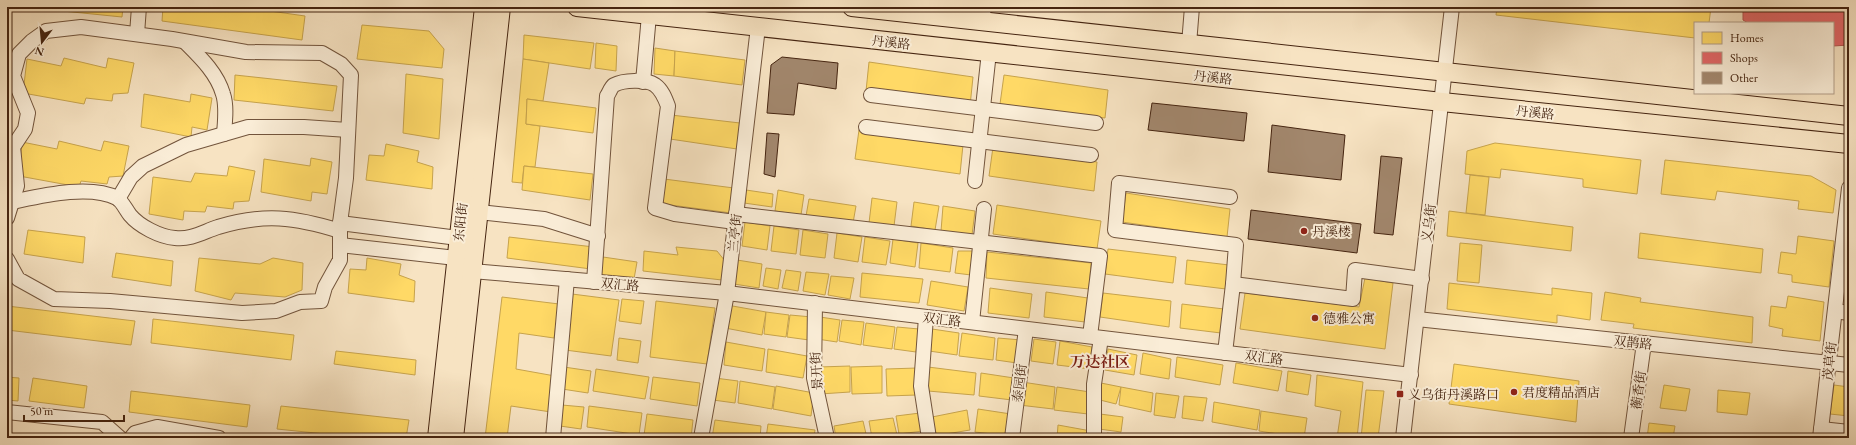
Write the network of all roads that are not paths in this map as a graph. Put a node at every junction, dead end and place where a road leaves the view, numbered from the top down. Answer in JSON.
{"nodes":[{"id":1,"x":139,"y":7,"type":"edge"},
{"id":2,"x":484,"y":7,"type":"edge"},
{"id":3,"x":501,"y":7,"type":"edge"},
{"id":4,"x":577,"y":7,"type":"edge"},
{"id":5,"x":852,"y":7,"type":"edge"},
{"id":6,"x":1192,"y":7,"type":"edge"},
{"id":7,"x":1452,"y":7,"type":"edge"},
{"id":8,"x":983,"y":14,"type":"edge"},
{"id":9,"x":649,"y":15,"type":"junction"},
{"id":10,"x":758,"y":27,"type":"junction"},
{"id":11,"x":137,"y":34,"type":"junction"},
{"id":12,"x":186,"y":42,"type":"junction"},
{"id":13,"x":1189,"y":44,"type":"junction"},
{"id":14,"x":989,"y":52,"type":"junction"},
{"id":15,"x":1446,"y":72,"type":"junction"},
{"id":16,"x":643,"y":82,"type":"junction"},
{"id":17,"x":871,"y":95,"type":"dead end"},
{"id":18,"x":1442,"y":102,"type":"junction"},
{"id":19,"x":983,"y":109,"type":"junction"},
{"id":20,"x":1849,"y":116,"type":"edge"},
{"id":21,"x":1096,"y":123,"type":"dead end"},
{"id":22,"x":866,"y":127,"type":"dead end"},
{"id":23,"x":348,"y":130,"type":"junction"},
{"id":24,"x":224,"y":134,"type":"junction"},
{"id":25,"x":979,"y":141,"type":"junction"},
{"id":26,"x":1849,"y":144,"type":"edge"},
{"id":27,"x":1091,"y":155,"type":"dead end"},
{"id":28,"x":975,"y":180,"type":"dead end"},
{"id":29,"x":1849,"y":188,"type":"edge"},
{"id":30,"x":1230,"y":197,"type":"dead end"},
{"id":31,"x":118,"y":199,"type":"junction"},
{"id":32,"x":12,"y":202,"type":"junction"},
{"id":33,"x":984,"y":209,"type":"dead end"},
{"id":34,"x":479,"y":212,"type":"junction"},
{"id":35,"x":7,"y":218,"type":"edge"},
{"id":36,"x":736,"y":218,"type":"junction"},
{"id":37,"x":1847,"y":219,"type":"edge"},
{"id":38,"x":340,"y":227,"type":"junction"},
{"id":39,"x":598,"y":236,"type":"junction"},
{"id":40,"x":458,"y":238,"type":"junction"},
{"id":41,"x":980,"y":242,"type":"junction"},
{"id":42,"x":340,"y":245,"type":"junction"},
{"id":43,"x":456,"y":258,"type":"junction"},
{"id":44,"x":7,"y":259,"type":"edge"},
{"id":45,"x":1845,"y":266,"type":"edge"},
{"id":46,"x":472,"y":271,"type":"junction"},
{"id":47,"x":567,"y":279,"type":"junction"},
{"id":48,"x":1422,"y":279,"type":"junction"},
{"id":49,"x":594,"y":282,"type":"junction"},
{"id":50,"x":1233,"y":284,"type":"junction"},
{"id":51,"x":727,"y":293,"type":"junction"},
{"id":52,"x":815,"y":304,"type":"junction"},
{"id":53,"x":1834,"y":311,"type":"junction"},
{"id":54,"x":1849,"y":313,"type":"edge"},
{"id":55,"x":926,"y":317,"type":"junction"},
{"id":56,"x":1417,"y":319,"type":"junction"},
{"id":57,"x":972,"y":322,"type":"junction"},
{"id":58,"x":1026,"y":329,"type":"junction"},
{"id":59,"x":1096,"y":337,"type":"junction"},
{"id":60,"x":1644,"y":343,"type":"junction"},
{"id":61,"x":1225,"y":353,"type":"junction"},
{"id":62,"x":1828,"y":363,"type":"junction"},
{"id":63,"x":1849,"y":365,"type":"edge"},
{"id":64,"x":1410,"y":375,"type":"junction"},
{"id":65,"x":7,"y":412,"type":"edge"},
{"id":66,"x":1849,"y":432,"type":"edge"},
{"id":67,"x":1821,"y":434,"type":"edge"},
{"id":68,"x":120,"y":438,"type":"edge"},
{"id":69,"x":131,"y":438,"type":"edge"},
{"id":70,"x":219,"y":438,"type":"edge"},
{"id":71,"x":437,"y":438,"type":"edge"},
{"id":72,"x":454,"y":438,"type":"edge"},
{"id":73,"x":553,"y":438,"type":"edge"},
{"id":74,"x":701,"y":438,"type":"edge"},
{"id":75,"x":827,"y":438,"type":"edge"},
{"id":76,"x":929,"y":438,"type":"edge"},
{"id":77,"x":1012,"y":438,"type":"edge"},
{"id":78,"x":1094,"y":438,"type":"edge"},
{"id":79,"x":1403,"y":438,"type":"edge"},
{"id":80,"x":1631,"y":438,"type":"edge"},
{"id":81,"x":1834,"y":438,"type":"edge"}],
"edges":[{"from":1,"to":11,"type":"street"},
{"from":2,"to":40,"type":"main road","name":"东阳街"},
{"from":3,"to":34,"type":"main road","name":"东阳街"},
{"from":4,"to":9,"type":"main road","name":"丹溪路"},
{"from":5,"to":8,"type":"main road"},
{"from":6,"to":13,"type":"street"},
{"from":7,"to":15,"type":"street","name":"义乌街"},
{"from":8,"to":13,"type":"main road"},
{"from":9,"to":10,"type":"main road","name":"丹溪路"},
{"from":9,"to":16,"type":"street"},
{"from":10,"to":14,"type":"main road","name":"丹溪路"},
{"from":10,"to":36,"type":"street","name":"兰亭街"},
{"from":11,"to":12,"type":"street"},
{"from":11,"to":32,"type":"street"},
{"from":12,"to":23,"type":"street"},
{"from":12,"to":24,"type":"street"},
{"from":13,"to":15,"type":"main road"},
{"from":14,"to":18,"type":"main road","name":"丹溪路"},
{"from":14,"to":19,"type":"street"},
{"from":15,"to":18,"type":"street","name":"义乌街"},
{"from":15,"to":20,"type":"main road"},
{"from":16,"to":36,"type":"street"},
{"from":16,"to":39,"type":"street"},
{"from":17,"to":19,"type":"street"},
{"from":18,"to":26,"type":"main road","name":"丹溪路"},
{"from":18,"to":48,"type":"street","name":"义乌街"},
{"from":19,"to":21,"type":"street"},
{"from":19,"to":25,"type":"street"},
{"from":22,"to":25,"type":"street"},
{"from":23,"to":24,"type":"street"},
{"from":23,"to":38,"type":"street"},
{"from":24,"to":31,"type":"street"},
{"from":25,"to":27,"type":"street"},
{"from":25,"to":28,"type":"street"},
{"from":29,"to":37,"type":"street","name":"茂草街"},
{"from":30,"to":50,"type":"street"},
{"from":31,"to":32,"type":"street"},
{"from":31,"to":38,"type":"street"},
{"from":32,"to":35,"type":"street"},
{"from":33,"to":41,"type":"street"},
{"from":34,"to":39,"type":"street"},
{"from":34,"to":46,"type":"main road","name":"东阳街"},
{"from":36,"to":41,"type":"street"},
{"from":36,"to":51,"type":"street","name":"兰亭街"},
{"from":37,"to":45,"type":"street","name":"茂草街"},
{"from":38,"to":40,"type":"street"},
{"from":38,"to":42,"type":"street"},
{"from":39,"to":49,"type":"street"},
{"from":40,"to":43,"type":"main road","name":"东阳街"},
{"from":41,"to":57,"type":"street"},
{"from":41,"to":59,"type":"street"},
{"from":42,"to":43,"type":"street"},
{"from":42,"to":44,"type":"street"},
{"from":43,"to":71,"type":"main road","name":"东阳街"},
{"from":45,"to":53,"type":"street","name":"茂草街"},
{"from":46,"to":47,"type":"street","name":"双汇路"},
{"from":46,"to":72,"type":"main road","name":"东阳街"},
{"from":47,"to":49,"type":"street","name":"双汇路"},
{"from":47,"to":73,"type":"street"},
{"from":48,"to":50,"type":"street"},
{"from":48,"to":56,"type":"street","name":"义乌街"},
{"from":49,"to":51,"type":"street","name":"双汇路"},
{"from":50,"to":61,"type":"street"},
{"from":51,"to":52,"type":"street","name":"双汇路"},
{"from":51,"to":74,"type":"street","name":"兰亭街"},
{"from":52,"to":55,"type":"street","name":"双汇路"},
{"from":52,"to":75,"type":"street","name":"景开街"},
{"from":53,"to":54,"type":"street"},
{"from":53,"to":62,"type":"street","name":"茂草街"},
{"from":55,"to":57,"type":"street","name":"双汇路"},
{"from":55,"to":76,"type":"street"},
{"from":56,"to":60,"type":"street","name":"双鹊路"},
{"from":56,"to":64,"type":"street","name":"义乌街"},
{"from":57,"to":58,"type":"street","name":"双汇路"},
{"from":58,"to":59,"type":"street","name":"双汇路"},
{"from":58,"to":77,"type":"street","name":"泰园街"},
{"from":59,"to":61,"type":"street","name":"双汇路"},
{"from":59,"to":78,"type":"street"},
{"from":60,"to":62,"type":"street","name":"双鹊路"},
{"from":60,"to":80,"type":"street","name":"蘅香街"},
{"from":61,"to":64,"type":"street","name":"双汇路"},
{"from":62,"to":63,"type":"street","name":"双鹊路"},
{"from":62,"to":67,"type":"street","name":"茂草街"},
{"from":64,"to":79,"type":"street","name":"义乌街"},
{"from":65,"to":68,"type":"street"},
{"from":66,"to":67,"type":"street"},
{"from":67,"to":81,"type":"street"},
{"from":69,"to":70,"type":"street"}]}
